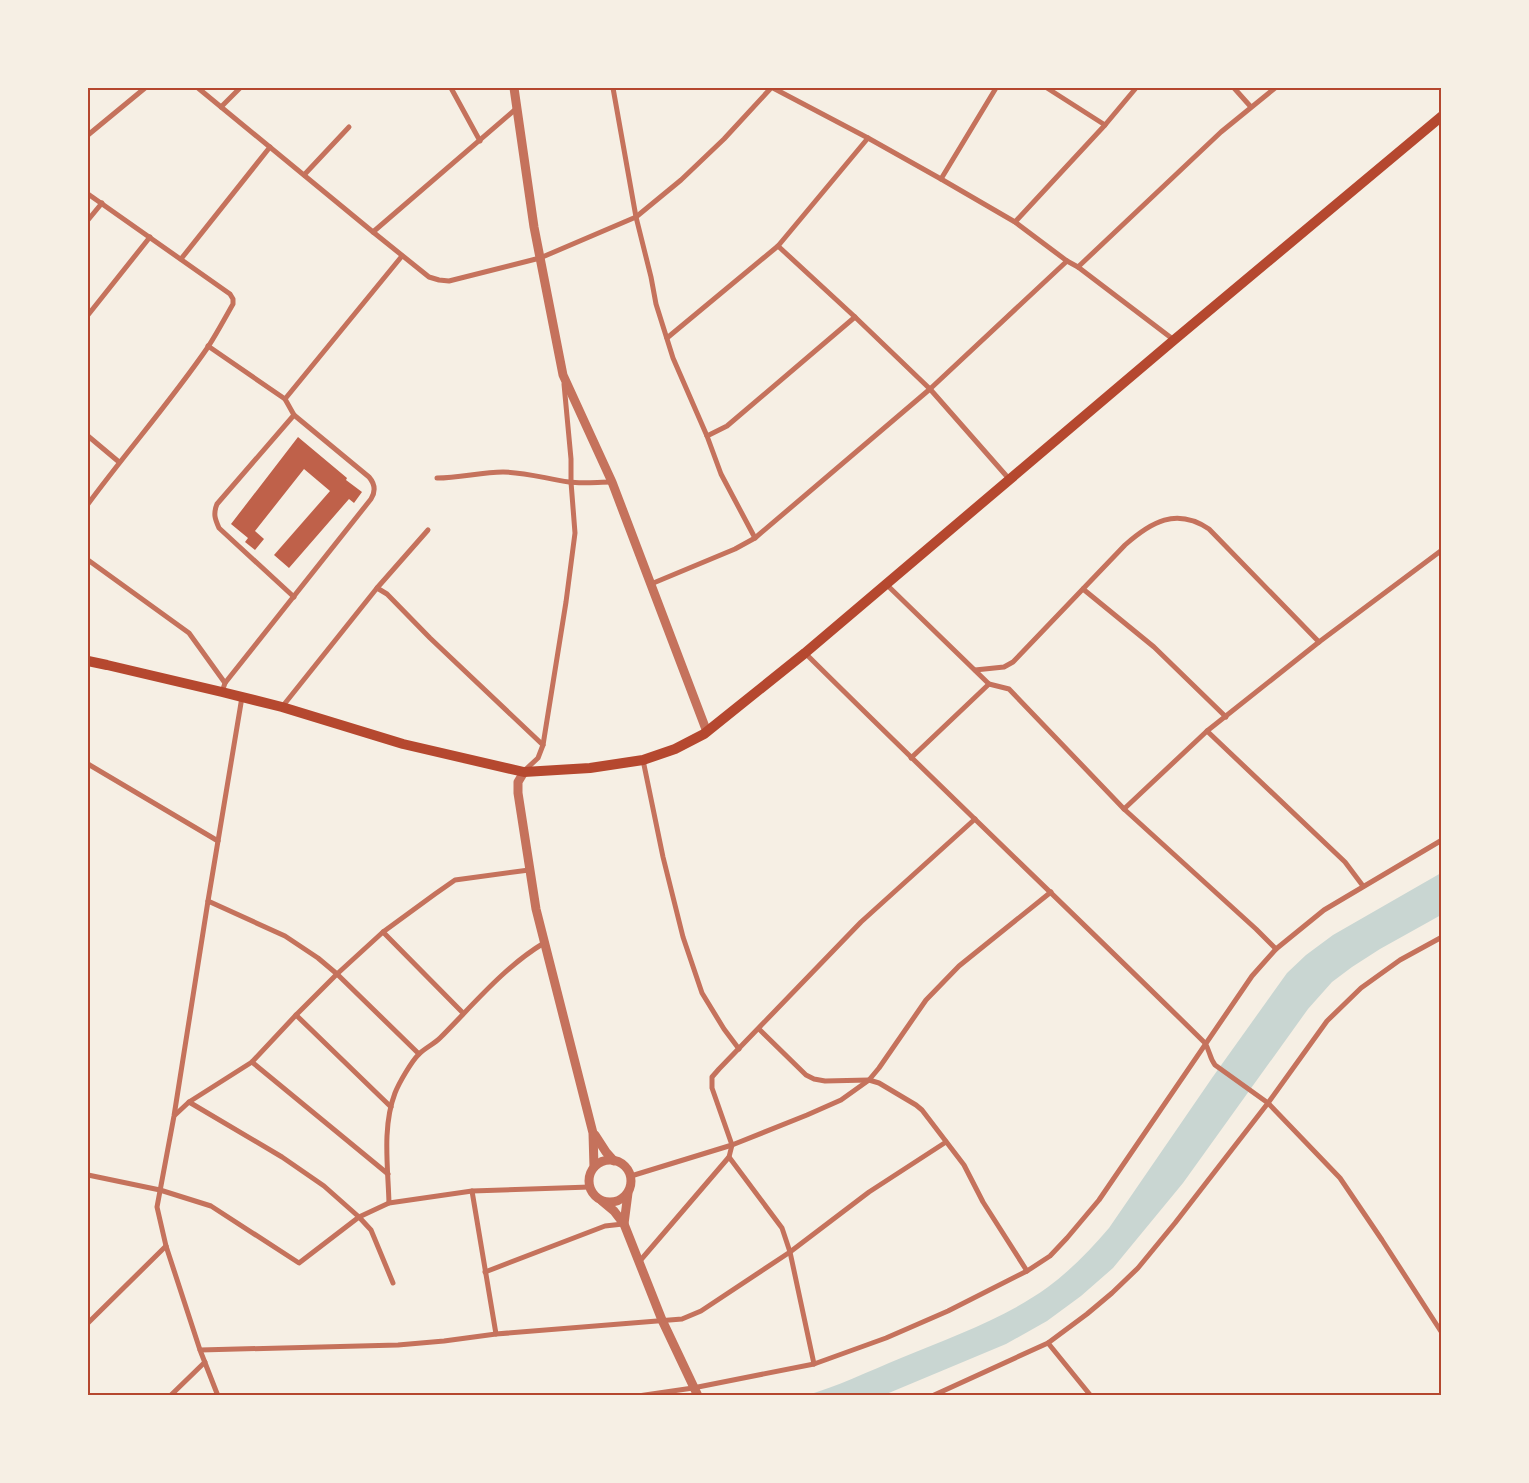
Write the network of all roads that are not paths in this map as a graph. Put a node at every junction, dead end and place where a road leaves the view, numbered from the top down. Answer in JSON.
{"nodes":[{"id":1,"x":145,"y":88,"type":"edge"},
{"id":2,"x":198,"y":88,"type":"edge"},
{"id":3,"x":240,"y":88,"type":"edge"},
{"id":4,"x":451,"y":88,"type":"edge"},
{"id":5,"x":514,"y":88,"type":"edge"},
{"id":6,"x":613,"y":88,"type":"edge"},
{"id":7,"x":772,"y":88,"type":"edge"},
{"id":8,"x":996,"y":88,"type":"edge"},
{"id":9,"x":1047,"y":88,"type":"edge"},
{"id":10,"x":1136,"y":88,"type":"edge"},
{"id":11,"x":1234,"y":88,"type":"edge"},
{"id":12,"x":1276,"y":88,"type":"edge"},
{"id":13,"x":221,"y":107,"type":"junction"},
{"id":14,"x":1251,"y":107,"type":"junction"},
{"id":15,"x":517,"y":108,"type":"junction"},
{"id":16,"x":1442,"y":116,"type":"edge"},
{"id":17,"x":1105,"y":125,"type":"junction"},
{"id":18,"x":349,"y":127,"type":"dead end"},
{"id":19,"x":88,"y":135,"type":"edge"},
{"id":20,"x":868,"y":138,"type":"junction"},
{"id":21,"x":480,"y":141,"type":"junction"},
{"id":22,"x":270,"y":147,"type":"junction"},
{"id":23,"x":304,"y":175,"type":"junction"},
{"id":24,"x":941,"y":179,"type":"junction"},
{"id":25,"x":88,"y":194,"type":"edge"},
{"id":26,"x":102,"y":204,"type":"junction"},
{"id":27,"x":636,"y":217,"type":"junction"},
{"id":28,"x":88,"y":220,"type":"edge"},
{"id":29,"x":1015,"y":222,"type":"junction"},
{"id":30,"x":373,"y":232,"type":"junction"},
{"id":31,"x":150,"y":237,"type":"junction"},
{"id":32,"x":778,"y":246,"type":"junction"},
{"id":33,"x":402,"y":256,"type":"junction"},
{"id":34,"x":540,"y":258,"type":"junction"},
{"id":35,"x":181,"y":259,"type":"junction"},
{"id":36,"x":1066,"y":261,"type":"junction"},
{"id":37,"x":1078,"y":267,"type":"junction"},
{"id":38,"x":88,"y":315,"type":"edge"},
{"id":39,"x":855,"y":317,"type":"junction"},
{"id":40,"x":667,"y":338,"type":"junction"},
{"id":41,"x":1174,"y":340,"type":"junction"},
{"id":42,"x":208,"y":346,"type":"junction"},
{"id":43,"x":563,"y":375,"type":"junction"},
{"id":44,"x":930,"y":389,"type":"junction"},
{"id":45,"x":285,"y":399,"type":"junction"},
{"id":46,"x":294,"y":415,"type":"junction"},
{"id":47,"x":88,"y":436,"type":"edge"},
{"id":48,"x":707,"y":436,"type":"junction"},
{"id":49,"x":119,"y":462,"type":"junction"},
{"id":50,"x":437,"y":478,"type":"dead end"},
{"id":51,"x":1010,"y":480,"type":"junction"},
{"id":52,"x":571,"y":482,"type":"junction"},
{"id":53,"x":612,"y":482,"type":"junction"},
{"id":54,"x":88,"y":504,"type":"edge"},
{"id":55,"x":428,"y":530,"type":"dead end"},
{"id":56,"x":754,"y":538,"type":"junction"},
{"id":57,"x":1442,"y":550,"type":"edge"},
{"id":58,"x":88,"y":560,"type":"edge"},
{"id":59,"x":651,"y":584,"type":"junction"},
{"id":60,"x":887,"y":585,"type":"junction"},
{"id":61,"x":376,"y":588,"type":"junction"},
{"id":62,"x":1083,"y":590,"type":"junction"},
{"id":63,"x":294,"y":597,"type":"junction"},
{"id":64,"x":1319,"y":642,"type":"junction"},
{"id":65,"x":805,"y":653,"type":"junction"},
{"id":66,"x":88,"y":661,"type":"edge"},
{"id":67,"x":975,"y":670,"type":"junction"},
{"id":68,"x":989,"y":684,"type":"junction"},
{"id":69,"x":224,"y":688,"type":"junction"},
{"id":70,"x":242,"y":697,"type":"junction"},
{"id":71,"x":282,"y":707,"type":"junction"},
{"id":72,"x":1226,"y":717,"type":"junction"},
{"id":73,"x":1207,"y":731,"type":"junction"},
{"id":74,"x":707,"y":732,"type":"junction"},
{"id":75,"x":543,"y":745,"type":"junction"},
{"id":76,"x":911,"y":758,"type":"junction"},
{"id":77,"x":644,"y":760,"type":"junction"},
{"id":78,"x":88,"y":764,"type":"edge"},
{"id":79,"x":524,"y":772,"type":"junction"},
{"id":80,"x":1124,"y":809,"type":"junction"},
{"id":81,"x":975,"y":819,"type":"junction"},
{"id":82,"x":1442,"y":840,"type":"edge"},
{"id":83,"x":218,"y":841,"type":"junction"},
{"id":84,"x":528,"y":870,"type":"junction"},
{"id":85,"x":1363,"y":886,"type":"junction"},
{"id":86,"x":1051,"y":892,"type":"junction"},
{"id":87,"x":208,"y":901,"type":"junction"},
{"id":88,"x":384,"y":932,"type":"junction"},
{"id":89,"x":1442,"y":937,"type":"edge"},
{"id":90,"x":544,"y":943,"type":"junction"},
{"id":91,"x":1276,"y":949,"type":"junction"},
{"id":92,"x":337,"y":974,"type":"junction"},
{"id":93,"x":463,"y":1014,"type":"junction"},
{"id":94,"x":296,"y":1015,"type":"junction"},
{"id":95,"x":759,"y":1029,"type":"junction"},
{"id":96,"x":1205,"y":1043,"type":"junction"},
{"id":97,"x":739,"y":1049,"type":"junction"},
{"id":98,"x":419,"y":1054,"type":"junction"},
{"id":99,"x":252,"y":1062,"type":"junction"},
{"id":100,"x":869,"y":1080,"type":"junction"},
{"id":101,"x":189,"y":1102,"type":"junction"},
{"id":102,"x":1268,"y":1102,"type":"junction"},
{"id":103,"x":391,"y":1107,"type":"junction"},
{"id":104,"x":174,"y":1116,"type":"junction"},
{"id":105,"x":593,"y":1133,"type":"junction"},
{"id":106,"x":946,"y":1142,"type":"junction"},
{"id":107,"x":732,"y":1144,"type":"junction"},
{"id":108,"x":730,"y":1156,"type":"junction"},
{"id":109,"x":614,"y":1160,"type":"junction"},
{"id":110,"x":594,"y":1167,"type":"junction"},
{"id":111,"x":388,"y":1174,"type":"junction"},
{"id":112,"x":88,"y":1176,"type":"edge"},
{"id":113,"x":631,"y":1176,"type":"junction"},
{"id":114,"x":590,"y":1187,"type":"junction"},
{"id":115,"x":160,"y":1190,"type":"junction"},
{"id":116,"x":472,"y":1191,"type":"junction"},
{"id":117,"x":628,"y":1192,"type":"junction"},
{"id":118,"x":602,"y":1201,"type":"junction"},
{"id":119,"x":389,"y":1203,"type":"junction"},
{"id":120,"x":359,"y":1217,"type":"junction"},
{"id":121,"x":624,"y":1224,"type":"junction"},
{"id":122,"x":166,"y":1246,"type":"junction"},
{"id":123,"x":790,"y":1252,"type":"junction"},
{"id":124,"x":639,"y":1262,"type":"junction"},
{"id":125,"x":1027,"y":1271,"type":"junction"},
{"id":126,"x":485,"y":1272,"type":"junction"},
{"id":127,"x":393,"y":1283,"type":"dead end"},
{"id":128,"x":662,"y":1320,"type":"junction"},
{"id":129,"x":88,"y":1323,"type":"edge"},
{"id":130,"x":1442,"y":1333,"type":"edge"},
{"id":131,"x":496,"y":1334,"type":"junction"},
{"id":132,"x":1048,"y":1343,"type":"junction"},
{"id":133,"x":200,"y":1350,"type":"junction"},
{"id":134,"x":204,"y":1362,"type":"junction"},
{"id":135,"x":814,"y":1364,"type":"junction"},
{"id":136,"x":696,"y":1392,"type":"edge"},
{"id":137,"x":170,"y":1396,"type":"edge"},
{"id":138,"x":218,"y":1396,"type":"edge"},
{"id":139,"x":638,"y":1396,"type":"edge"},
{"id":140,"x":932,"y":1396,"type":"edge"},
{"id":141,"x":1091,"y":1396,"type":"edge"}],
"edges":[{"from":1,"to":19,"type":"street"},
{"from":2,"to":13,"type":"street"},
{"from":3,"to":13,"type":"street"},
{"from":4,"to":21,"type":"street"},
{"from":5,"to":15,"type":"street"},
{"from":6,"to":27,"type":"street"},
{"from":7,"to":20,"type":"street"},
{"from":7,"to":27,"type":"street"},
{"from":8,"to":24,"type":"street"},
{"from":9,"to":17,"type":"street"},
{"from":10,"to":17,"type":"street"},
{"from":11,"to":14,"type":"street"},
{"from":12,"to":14,"type":"street"},
{"from":13,"to":22,"type":"street"},
{"from":14,"to":37,"type":"street"},
{"from":15,"to":21,"type":"street"},
{"from":15,"to":34,"type":"street"},
{"from":16,"to":41,"type":"main road"},
{"from":17,"to":29,"type":"street"},
{"from":18,"to":23,"type":"street"},
{"from":20,"to":24,"type":"street"},
{"from":20,"to":32,"type":"street"},
{"from":21,"to":30,"type":"street"},
{"from":22,"to":23,"type":"street"},
{"from":22,"to":35,"type":"street"},
{"from":23,"to":30,"type":"street"},
{"from":24,"to":29,"type":"street"},
{"from":25,"to":26,"type":"street"},
{"from":26,"to":28,"type":"street"},
{"from":26,"to":31,"type":"street"},
{"from":27,"to":34,"type":"street"},
{"from":27,"to":40,"type":"street"},
{"from":29,"to":36,"type":"street"},
{"from":30,"to":33,"type":"street"},
{"from":31,"to":35,"type":"street"},
{"from":31,"to":38,"type":"street"},
{"from":32,"to":39,"type":"street"},
{"from":32,"to":40,"type":"street"},
{"from":33,"to":34,"type":"street"},
{"from":33,"to":45,"type":"street"},
{"from":34,"to":43,"type":"street"},
{"from":35,"to":42,"type":"street"},
{"from":36,"to":37,"type":"street"},
{"from":36,"to":44,"type":"street"},
{"from":37,"to":41,"type":"street"},
{"from":39,"to":44,"type":"street"},
{"from":39,"to":48,"type":"street"},
{"from":40,"to":48,"type":"street"},
{"from":41,"to":51,"type":"main road"},
{"from":42,"to":45,"type":"street"},
{"from":42,"to":49,"type":"street"},
{"from":43,"to":52,"type":"street"},
{"from":43,"to":53,"type":"street"},
{"from":44,"to":51,"type":"street"},
{"from":44,"to":56,"type":"street"},
{"from":45,"to":46,"type":"street"},
{"from":46,"to":63,"type":"street"},
{"from":46,"to":63,"type":"street"},
{"from":47,"to":49,"type":"street"},
{"from":48,"to":56,"type":"street"},
{"from":49,"to":54,"type":"street"},
{"from":50,"to":52,"type":"street"},
{"from":51,"to":60,"type":"main road"},
{"from":52,"to":53,"type":"street"},
{"from":52,"to":75,"type":"street"},
{"from":53,"to":59,"type":"street"},
{"from":55,"to":61,"type":"street"},
{"from":56,"to":59,"type":"street"},
{"from":57,"to":64,"type":"street"},
{"from":58,"to":69,"type":"street"},
{"from":59,"to":74,"type":"street"},
{"from":60,"to":65,"type":"main road"},
{"from":60,"to":67,"type":"street"},
{"from":61,"to":71,"type":"street"},
{"from":61,"to":75,"type":"street"},
{"from":62,"to":64,"type":"street"},
{"from":62,"to":67,"type":"street"},
{"from":62,"to":72,"type":"street"},
{"from":63,"to":69,"type":"street"},
{"from":64,"to":72,"type":"street"},
{"from":65,"to":74,"type":"main road"},
{"from":65,"to":76,"type":"street"},
{"from":66,"to":69,"type":"main road"},
{"from":67,"to":68,"type":"street"},
{"from":68,"to":76,"type":"street"},
{"from":68,"to":80,"type":"street"},
{"from":69,"to":70,"type":"main road"},
{"from":70,"to":71,"type":"main road"},
{"from":70,"to":83,"type":"street"},
{"from":71,"to":79,"type":"main road"},
{"from":72,"to":73,"type":"street"},
{"from":73,"to":80,"type":"street"},
{"from":73,"to":85,"type":"street"},
{"from":74,"to":77,"type":"main road"},
{"from":75,"to":79,"type":"street"},
{"from":76,"to":81,"type":"street"},
{"from":77,"to":79,"type":"main road"},
{"from":77,"to":97,"type":"street"},
{"from":78,"to":83,"type":"street"},
{"from":79,"to":84,"type":"street"},
{"from":80,"to":91,"type":"street"},
{"from":81,"to":86,"type":"street"},
{"from":81,"to":95,"type":"street"},
{"from":82,"to":85,"type":"street"},
{"from":83,"to":87,"type":"street"},
{"from":84,"to":88,"type":"street"},
{"from":84,"to":90,"type":"street"},
{"from":85,"to":91,"type":"street"},
{"from":86,"to":96,"type":"street"},
{"from":86,"to":100,"type":"street"},
{"from":87,"to":92,"type":"street"},
{"from":87,"to":104,"type":"street"},
{"from":88,"to":92,"type":"street"},
{"from":88,"to":93,"type":"street"},
{"from":89,"to":102,"type":"street"},
{"from":90,"to":93,"type":"street"},
{"from":90,"to":105,"type":"street"},
{"from":91,"to":96,"type":"street"},
{"from":92,"to":94,"type":"street"},
{"from":92,"to":98,"type":"street"},
{"from":93,"to":98,"type":"street"},
{"from":94,"to":99,"type":"street"},
{"from":94,"to":103,"type":"street"},
{"from":95,"to":97,"type":"street"},
{"from":95,"to":100,"type":"street"},
{"from":96,"to":102,"type":"street"},
{"from":96,"to":125,"type":"street"},
{"from":97,"to":107,"type":"street"},
{"from":98,"to":103,"type":"street"},
{"from":99,"to":101,"type":"street"},
{"from":99,"to":111,"type":"street"},
{"from":100,"to":106,"type":"street"},
{"from":100,"to":107,"type":"street"},
{"from":101,"to":104,"type":"street"},
{"from":101,"to":120,"type":"street"},
{"from":102,"to":130,"type":"street"},
{"from":102,"to":132,"type":"street"},
{"from":103,"to":111,"type":"street"},
{"from":104,"to":115,"type":"street"},
{"from":105,"to":109,"type":"street"},
{"from":105,"to":110,"type":"street"},
{"from":106,"to":123,"type":"street"},
{"from":106,"to":125,"type":"street"},
{"from":107,"to":108,"type":"street"},
{"from":107,"to":113,"type":"street"},
{"from":108,"to":123,"type":"street"},
{"from":108,"to":124,"type":"street"},
{"from":109,"to":110,"type":"street"},
{"from":109,"to":113,"type":"street"},
{"from":110,"to":114,"type":"street"},
{"from":111,"to":119,"type":"street"},
{"from":112,"to":115,"type":"street"},
{"from":113,"to":117,"type":"street"},
{"from":114,"to":116,"type":"street"},
{"from":114,"to":118,"type":"street"},
{"from":115,"to":120,"type":"street"},
{"from":115,"to":122,"type":"street"},
{"from":116,"to":119,"type":"street"},
{"from":116,"to":126,"type":"street"},
{"from":117,"to":118,"type":"street"},
{"from":117,"to":121,"type":"street"},
{"from":118,"to":121,"type":"street"},
{"from":119,"to":120,"type":"street"},
{"from":120,"to":127,"type":"street"},
{"from":121,"to":124,"type":"street"},
{"from":121,"to":126,"type":"street"},
{"from":122,"to":129,"type":"street"},
{"from":122,"to":133,"type":"street"},
{"from":123,"to":128,"type":"street"},
{"from":123,"to":135,"type":"street"},
{"from":124,"to":128,"type":"street"},
{"from":125,"to":135,"type":"street"},
{"from":126,"to":131,"type":"street"},
{"from":128,"to":131,"type":"street"},
{"from":128,"to":136,"type":"street"},
{"from":131,"to":133,"type":"street"},
{"from":132,"to":140,"type":"street"},
{"from":132,"to":141,"type":"street"},
{"from":133,"to":134,"type":"street"},
{"from":134,"to":137,"type":"street"},
{"from":134,"to":138,"type":"street"},
{"from":135,"to":136,"type":"street"},
{"from":136,"to":139,"type":"street"}]}
